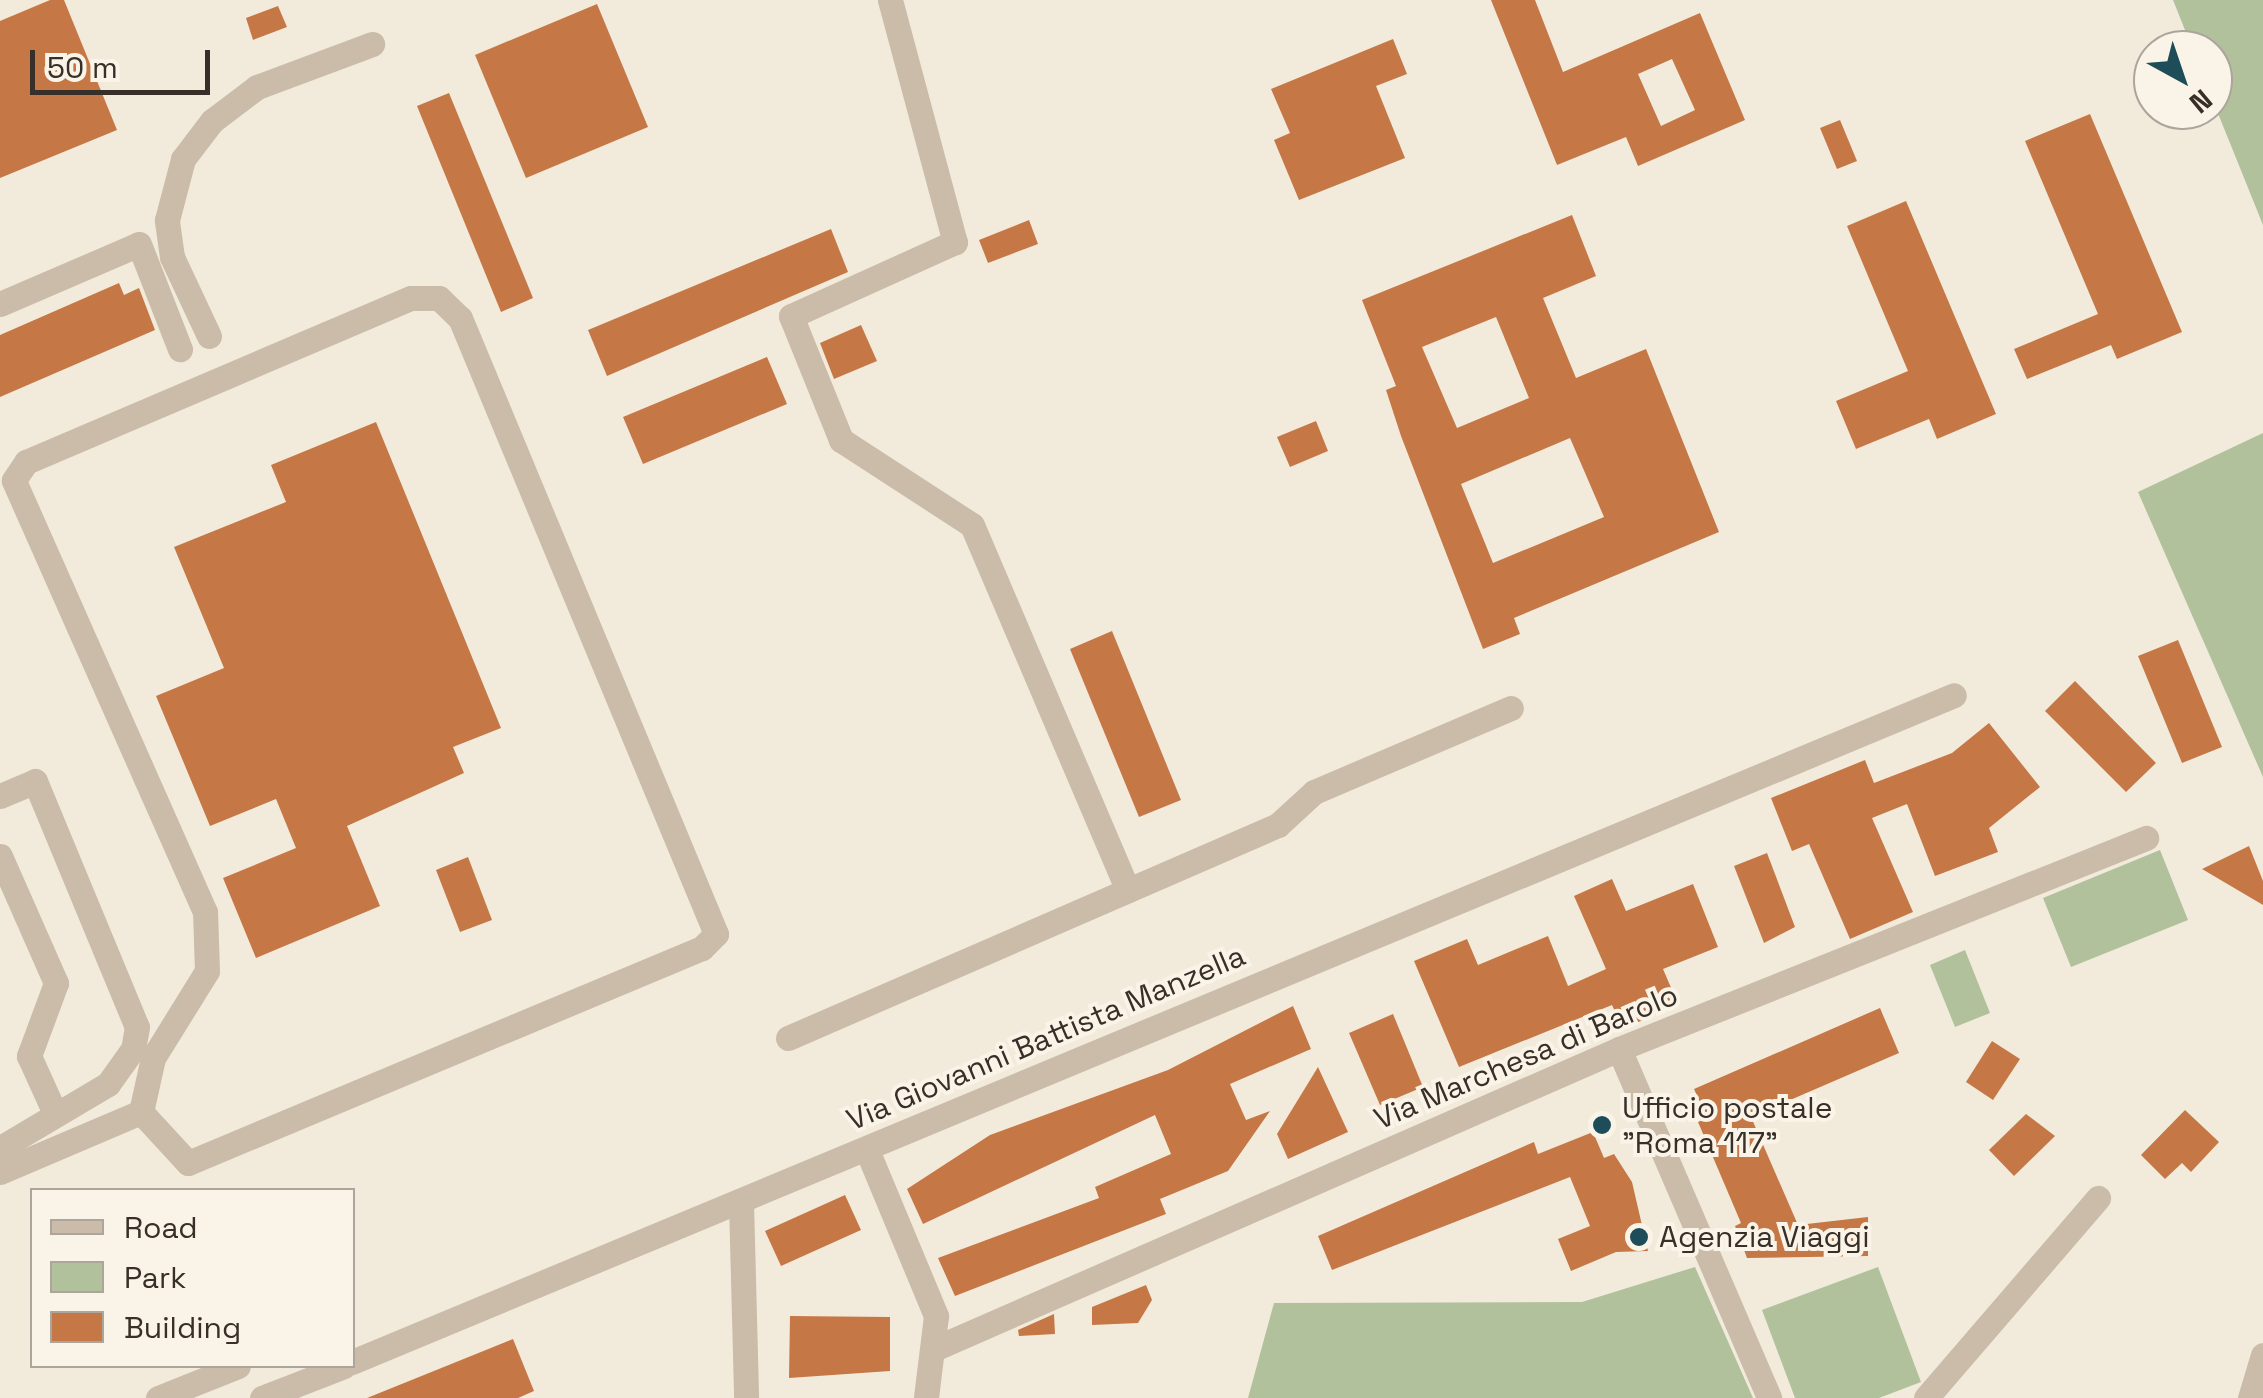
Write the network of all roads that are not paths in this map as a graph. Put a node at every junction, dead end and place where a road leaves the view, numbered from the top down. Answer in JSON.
{"nodes":[{"id":1,"x":890,"y":0,"type":"edge"},
{"id":2,"x":372,"y":44,"type":"dead end"},
{"id":3,"x":0,"y":304,"type":"edge"},
{"id":4,"x":209,"y":336,"type":"dead end"},
{"id":5,"x":180,"y":349,"type":"dead end"},
{"id":6,"x":1954,"y":694,"type":"dead end"},
{"id":7,"x":1512,"y":708,"type":"dead end"},
{"id":8,"x":0,"y":796,"type":"edge"},
{"id":9,"x":2146,"y":838,"type":"dead end"},
{"id":10,"x":0,"y":856,"type":"edge"},
{"id":11,"x":1128,"y":890,"type":"junction"},
{"id":12,"x":788,"y":1038,"type":"dead end"},
{"id":13,"x":1619,"y":1049,"type":"junction"},
{"id":14,"x":54,"y":1111,"type":"junction"},
{"id":15,"x":141,"y":1112,"type":"junction"},
{"id":16,"x":0,"y":1148,"type":"edge"},
{"id":17,"x":867,"y":1150,"type":"junction"},
{"id":18,"x":0,"y":1172,"type":"edge"},
{"id":19,"x":2098,"y":1198,"type":"dead end"},
{"id":20,"x":741,"y":1202,"type":"junction"},
{"id":21,"x":936,"y":1348,"type":"junction"},
{"id":22,"x":2263,"y":1355,"type":"edge"},
{"id":23,"x":355,"y":1361,"type":"edge"},
{"id":24,"x":233,"y":1368,"type":"edge"},
{"id":25,"x":338,"y":1368,"type":"edge"},
{"id":26,"x":290,"y":1384,"type":"edge"},
{"id":27,"x":158,"y":1398,"type":"edge"},
{"id":28,"x":262,"y":1398,"type":"edge"},
{"id":29,"x":746,"y":1398,"type":"edge"},
{"id":30,"x":926,"y":1398,"type":"edge"},
{"id":31,"x":1769,"y":1398,"type":"edge"},
{"id":32,"x":1926,"y":1398,"type":"edge"},
{"id":33,"x":2250,"y":1398,"type":"edge"}],
"edges":[{"from":1,"to":11,"type":"street"},
{"from":2,"to":4,"type":"street"},
{"from":3,"to":5,"type":"street"},
{"from":6,"to":17,"type":"street","name":"Via Giovanni Battista Manzella"},
{"from":7,"to":11,"type":"street"},
{"from":8,"to":14,"type":"street"},
{"from":9,"to":13,"type":"street","name":"Via Marchesa di Barolo"},
{"from":10,"to":14,"type":"street"},
{"from":11,"to":12,"type":"street"},
{"from":13,"to":21,"type":"street","name":"Via Marchesa di Barolo"},
{"from":13,"to":31,"type":"street"},
{"from":14,"to":16,"type":"street"},
{"from":15,"to":15,"type":"street"},
{"from":15,"to":18,"type":"street"},
{"from":17,"to":20,"type":"street","name":"Via Giovanni Battista Manzella"},
{"from":17,"to":21,"type":"street"},
{"from":19,"to":32,"type":"street"},
{"from":20,"to":23,"type":"street","name":"Via Giovanni Battista Manzella"},
{"from":20,"to":29,"type":"street"},
{"from":21,"to":30,"type":"street"},
{"from":22,"to":33,"type":"street"},
{"from":24,"to":27,"type":"street"},
{"from":25,"to":26,"type":"street"},
{"from":26,"to":28,"type":"street"}]}
